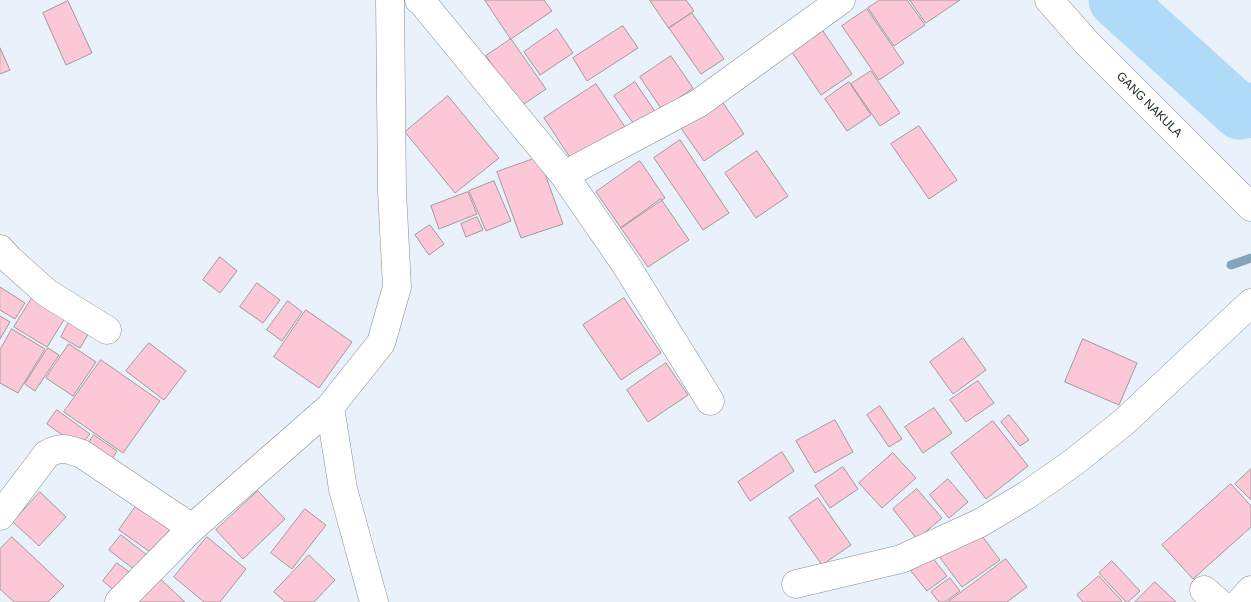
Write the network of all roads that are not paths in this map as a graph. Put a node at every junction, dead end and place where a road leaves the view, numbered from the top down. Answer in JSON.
{"nodes":[{"id":1,"x":390,"y":0,"type":"edge"},
{"id":2,"x":841,"y":0,"type":"edge"},
{"id":3,"x":1049,"y":0,"type":"edge"},
{"id":4,"x":423,"y":1,"type":"edge"},
{"id":5,"x":564,"y":175,"type":"junction"},
{"id":6,"x":1251,"y":207,"type":"edge"},
{"id":7,"x":0,"y":249,"type":"edge"},
{"id":8,"x":1251,"y":303,"type":"edge"},
{"id":9,"x":106,"y":330,"type":"dead end"},
{"id":10,"x":710,"y":401,"type":"dead end"},
{"id":11,"x":330,"y":407,"type":"junction"},
{"id":12,"x":0,"y":516,"type":"edge"},
{"id":13,"x":192,"y":528,"type":"junction"},
{"id":14,"x":796,"y":584,"type":"dead end"},
{"id":15,"x":1251,"y":590,"type":"edge"},
{"id":16,"x":119,"y":602,"type":"edge"},
{"id":17,"x":374,"y":602,"type":"edge"},
{"id":18,"x":1240,"y":602,"type":"edge"}],
"edges":[{"from":1,"to":11,"type":"street"},
{"from":2,"to":5,"type":"street"},
{"from":3,"to":6,"type":"street","name":"GANG NAKULA"},
{"from":4,"to":5,"type":"street"},
{"from":5,"to":10,"type":"street"},
{"from":7,"to":9,"type":"street"},
{"from":8,"to":14,"type":"street"},
{"from":11,"to":13,"type":"street"},
{"from":11,"to":17,"type":"street"},
{"from":12,"to":13,"type":"street"},
{"from":13,"to":16,"type":"street"},
{"from":15,"to":18,"type":"street"}]}
